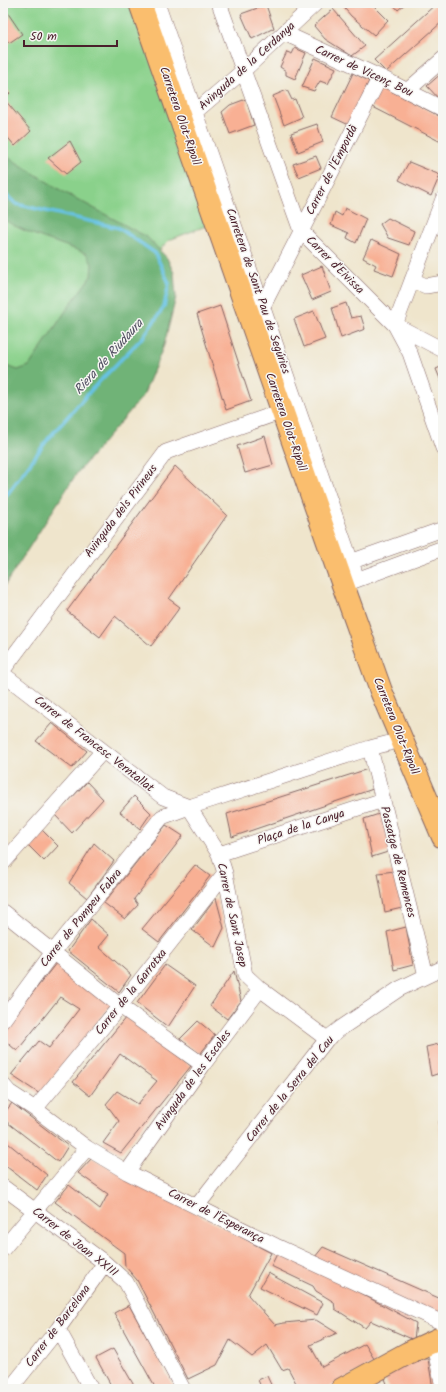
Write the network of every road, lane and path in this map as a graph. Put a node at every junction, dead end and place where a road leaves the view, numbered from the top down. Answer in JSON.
{"nodes":[{"id":1,"x":140,"y":3,"type":"edge"},
{"id":2,"x":157,"y":3,"type":"edge"},
{"id":3,"x":219,"y":3,"type":"edge"},
{"id":4,"x":316,"y":3,"type":"edge"},
{"id":5,"x":284,"y":33,"type":"junction"},
{"id":6,"x":443,"y":59,"type":"edge"},
{"id":7,"x":243,"y":71,"type":"junction"},
{"id":8,"x":380,"y":77,"type":"junction"},
{"id":9,"x":407,"y":91,"type":"junction"},
{"id":10,"x":443,"y":109,"type":"edge"},
{"id":11,"x":195,"y":112,"type":"junction"},
{"id":12,"x":443,"y":199,"type":"edge"},
{"id":13,"x":301,"y":231,"type":"junction"},
{"id":14,"x":412,"y":280,"type":"junction"},
{"id":15,"x":443,"y":284,"type":"edge"},
{"id":16,"x":263,"y":306,"type":"junction"},
{"id":17,"x":395,"y":325,"type":"junction"},
{"id":18,"x":443,"y":350,"type":"edge"},
{"id":19,"x":283,"y":411,"type":"junction"},
{"id":20,"x":443,"y":448,"type":"edge"},
{"id":21,"x":443,"y":528,"type":"edge"},
{"id":22,"x":443,"y":548,"type":"edge"},
{"id":23,"x":350,"y":562,"type":"junction"},
{"id":24,"x":350,"y":582,"type":"junction"},
{"id":25,"x":3,"y":672,"type":"edge"},
{"id":26,"x":401,"y":740,"type":"junction"},
{"id":27,"x":370,"y":748,"type":"junction"},
{"id":28,"x":103,"y":751,"type":"junction"},
{"id":29,"x":383,"y":800,"type":"junction"},
{"id":30,"x":189,"y":807,"type":"junction"},
{"id":31,"x":443,"y":837,"type":"edge"},
{"id":32,"x":219,"y":854,"type":"junction"},
{"id":33,"x":3,"y":863,"type":"edge"},
{"id":34,"x":225,"y":873,"type":"junction"},
{"id":35,"x":3,"y":912,"type":"edge"},
{"id":36,"x":52,"y":952,"type":"junction"},
{"id":37,"x":443,"y":968,"type":"edge"},
{"id":38,"x":426,"y":976,"type":"junction"},
{"id":39,"x":260,"y":989,"type":"junction"},
{"id":40,"x":120,"y":1006,"type":"junction"},
{"id":41,"x":3,"y":1020,"type":"edge"},
{"id":42,"x":327,"y":1039,"type":"junction"},
{"id":43,"x":203,"y":1065,"type":"junction"},
{"id":44,"x":5,"y":1092,"type":"edge"},
{"id":45,"x":35,"y":1109,"type":"junction"},
{"id":46,"x":87,"y":1148,"type":"junction"},
{"id":47,"x":127,"y":1172,"type":"junction"},
{"id":48,"x":3,"y":1187,"type":"edge"},
{"id":49,"x":198,"y":1206,"type":"junction"},
{"id":50,"x":34,"y":1210,"type":"junction"},
{"id":51,"x":3,"y":1249,"type":"edge"},
{"id":52,"x":105,"y":1263,"type":"junction"},
{"id":53,"x":58,"y":1329,"type":"junction"},
{"id":54,"x":440,"y":1334,"type":"edge"},
{"id":55,"x":443,"y":1386,"type":"edge"},
{"id":56,"x":10,"y":1389,"type":"edge"},
{"id":57,"x":91,"y":1389,"type":"edge"},
{"id":58,"x":183,"y":1389,"type":"edge"},
{"id":59,"x":342,"y":1389,"type":"edge"}],
"edges":[{"from":1,"to":19,"type":"main road","name":"Carretera Olot-Ripoll"},
{"from":2,"to":11,"type":"street","name":"Carretera de Sant Pau de Segúries"},
{"from":3,"to":7,"type":"street","name":"Carrer d'Eivissa"},
{"from":4,"to":5,"type":"street","name":"Avinguda de la Cerdanya"},
{"from":5,"to":7,"type":"street","name":"Avinguda de la Cerdanya"},
{"from":5,"to":8,"type":"street","name":"Carrer de Vicenç Bou"},
{"from":6,"to":9,"type":"street"},
{"from":7,"to":11,"type":"street","name":"Avinguda de la Cerdanya"},
{"from":7,"to":13,"type":"street","name":"Carrer d'Eivissa"},
{"from":8,"to":9,"type":"street","name":"Carrer de Vicenç Bou"},
{"from":8,"to":13,"type":"street","name":"Carrer de l'Empordà"},
{"from":9,"to":10,"type":"street","name":"Carrer de Vicenç Bou"},
{"from":11,"to":16,"type":"street","name":"Carretera de Sant Pau de Segúries"},
{"from":12,"to":14,"type":"street"},
{"from":13,"to":16,"type":"street","name":"Carrer de l'Empordà"},
{"from":13,"to":17,"type":"street","name":"Carrer d'Eivissa"},
{"from":14,"to":15,"type":"street"},
{"from":14,"to":17,"type":"street"},
{"from":16,"to":23,"type":"street","name":"Carretera de Sant Pau de Segúries"},
{"from":17,"to":18,"type":"street"},
{"from":17,"to":20,"type":"street","name":"Carrer d'Eivissa"},
{"from":19,"to":24,"type":"main road","name":"Carretera Olot-Ripoll"},
{"from":19,"to":25,"type":"street","name":"Avinguda dels Pirineus"},
{"from":21,"to":23,"type":"street"},
{"from":22,"to":24,"type":"street"},
{"from":23,"to":24,"type":"street","name":"Carretera de Sant Pau de Segúries"},
{"from":24,"to":26,"type":"main road","name":"Carretera Olot-Ripoll"},
{"from":25,"to":28,"type":"street","name":"Carrer de Francesc Verntallat"},
{"from":26,"to":27,"type":"street"},
{"from":26,"to":31,"type":"main road","name":"Carretera Olot-Ripoll"},
{"from":27,"to":29,"type":"street","name":"Passatge de Remences"},
{"from":27,"to":30,"type":"street"},
{"from":28,"to":30,"type":"street","name":"Carrer de Francesc Verntallat"},
{"from":28,"to":33,"type":"street"},
{"from":29,"to":32,"type":"street","name":"Plaça de la Canya"},
{"from":29,"to":38,"type":"street","name":"Passatge de Remences"},
{"from":30,"to":32,"type":"street","name":"Carrer de Sant Josep"},
{"from":30,"to":36,"type":"street","name":"Carrer de Pompeu Fabra"},
{"from":32,"to":34,"type":"street","name":"Carrer de Sant Josep"},
{"from":34,"to":39,"type":"street","name":"Carrer de Sant Josep"},
{"from":34,"to":40,"type":"street","name":"Carrer de la Garrotxa"},
{"from":35,"to":36,"type":"street"},
{"from":36,"to":40,"type":"street"},
{"from":36,"to":41,"type":"street","name":"Carrer de Pompeu Fabra"},
{"from":37,"to":38,"type":"street","name":"Carrer de la Serra del Cau"},
{"from":38,"to":42,"type":"street","name":"Carrer de la Serra del Cau"},
{"from":39,"to":42,"type":"street","name":"Carrer de Sant Josep"},
{"from":39,"to":43,"type":"street","name":"Avinguda de les Escoles"},
{"from":40,"to":43,"type":"street"},
{"from":40,"to":45,"type":"street","name":"Carrer de la Garrotxa"},
{"from":42,"to":49,"type":"street","name":"Carrer de la Serra del Cau"},
{"from":43,"to":47,"type":"street","name":"Avinguda de les Escoles"},
{"from":44,"to":45,"type":"street","name":"Carrer de l'Esperança"},
{"from":45,"to":46,"type":"street","name":"Carrer de l'Esperança"},
{"from":46,"to":47,"type":"street","name":"Carrer de l'Esperança"},
{"from":46,"to":50,"type":"street"},
{"from":47,"to":49,"type":"street","name":"Carrer de l'Esperança"},
{"from":48,"to":50,"type":"street","name":"Carrer de Joan XXIII"},
{"from":49,"to":54,"type":"street","name":"Carrer de l'Esperança"},
{"from":50,"to":51,"type":"street"},
{"from":50,"to":52,"type":"street","name":"Carrer de Joan XXIII"},
{"from":52,"to":53,"type":"street","name":"Carrer de Barcelona"},
{"from":52,"to":58,"type":"street","name":"Carrer de Joan XXIII"},
{"from":53,"to":56,"type":"street","name":"Carrer de Barcelona"},
{"from":53,"to":57,"type":"street"},
{"from":54,"to":55,"type":"street"},
{"from":54,"to":59,"type":"main road"}]}
